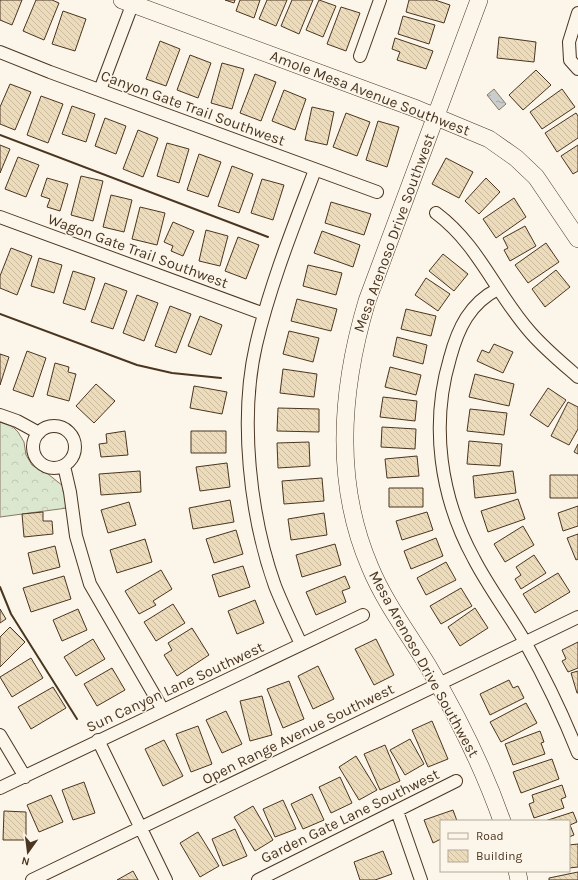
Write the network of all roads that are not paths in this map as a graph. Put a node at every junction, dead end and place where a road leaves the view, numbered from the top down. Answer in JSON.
{"nodes":[{"id":1,"x":380,"y":0,"type":"edge"},
{"id":2,"x":479,"y":0,"type":"edge"},
{"id":3,"x":130,"y":1,"type":"edge"},
{"id":4,"x":578,"y":13,"type":"edge"},
{"id":5,"x":0,"y":52,"type":"edge"},
{"id":6,"x":360,"y":56,"type":"dead end"},
{"id":7,"x":578,"y":69,"type":"edge"},
{"id":8,"x":100,"y":90,"type":"junction"},
{"id":9,"x":437,"y":116,"type":"junction"},
{"id":10,"x":315,"y":170,"type":"junction"},
{"id":11,"x":376,"y":192,"type":"dead end"},
{"id":12,"x":436,"y":213,"type":"dead end"},
{"id":13,"x":0,"y":217,"type":"edge"},
{"id":14,"x":578,"y":240,"type":"edge"},
{"id":15,"x":498,"y":289,"type":"junction"},
{"id":16,"x":264,"y":314,"type":"junction"},
{"id":17,"x":578,"y":377,"type":"edge"},
{"id":18,"x":0,"y":415,"type":"edge"},
{"id":19,"x":39,"y":433,"type":"junction"},
{"id":20,"x":64,"y":466,"type":"junction"},
{"id":21,"x":363,"y":615,"type":"dead end"},
{"id":22,"x":578,"y":617,"type":"edge"},
{"id":23,"x":525,"y":642,"type":"junction"},
{"id":24,"x":301,"y":644,"type":"junction"},
{"id":25,"x":438,"y":685,"type":"junction"},
{"id":26,"x":163,"y":710,"type":"junction"},
{"id":27,"x":0,"y":735,"type":"edge"},
{"id":28,"x":98,"y":740,"type":"junction"},
{"id":29,"x":578,"y":754,"type":"edge"},
{"id":30,"x":25,"y":777,"type":"junction"},
{"id":31,"x":456,"y":781,"type":"dead end"},
{"id":32,"x":0,"y":788,"type":"edge"},
{"id":33,"x":397,"y":811,"type":"junction"},
{"id":34,"x":502,"y":820,"type":"edge"},
{"id":35,"x":140,"y":829,"type":"junction"},
{"id":36,"x":32,"y":880,"type":"edge"},
{"id":37,"x":166,"y":880,"type":"edge"},
{"id":38,"x":258,"y":880,"type":"edge"},
{"id":39,"x":421,"y":880,"type":"edge"}],
"edges":[{"from":1,"to":6,"type":"street"},
{"from":2,"to":9,"type":"street","name":"Mesa Arenoso Drive Southwest"},
{"from":3,"to":8,"type":"street"},
{"from":3,"to":9,"type":"street","name":"Amole Mesa Avenue Southwest"},
{"from":4,"to":7,"type":"street"},
{"from":5,"to":8,"type":"street","name":"Canyon Gate Trail Southwest"},
{"from":8,"to":10,"type":"street","name":"Canyon Gate Trail Southwest"},
{"from":9,"to":14,"type":"street","name":"Amole Mesa Avenue Southwest"},
{"from":9,"to":25,"type":"street","name":"Mesa Arenoso Drive Southwest"},
{"from":10,"to":11,"type":"street","name":"Canyon Gate Trail Southwest"},
{"from":10,"to":16,"type":"street"},
{"from":12,"to":15,"type":"street"},
{"from":13,"to":16,"type":"street","name":"Wagon Gate Trail Southwest"},
{"from":15,"to":17,"type":"street"},
{"from":15,"to":23,"type":"street"},
{"from":16,"to":24,"type":"street"},
{"from":18,"to":19,"type":"street"},
{"from":19,"to":20,"type":"street"},
{"from":19,"to":20,"type":"street"},
{"from":20,"to":26,"type":"street"},
{"from":21,"to":24,"type":"street","name":"Sun Canyon Lane Southwest"},
{"from":22,"to":23,"type":"street","name":"Open Range Avenue Southwest"},
{"from":23,"to":25,"type":"street","name":"Open Range Avenue Southwest"},
{"from":23,"to":29,"type":"street"},
{"from":24,"to":26,"type":"street","name":"Sun Canyon Lane Southwest"},
{"from":25,"to":34,"type":"street","name":"Mesa Arenoso Drive Southwest"},
{"from":25,"to":35,"type":"street","name":"Open Range Avenue Southwest"},
{"from":26,"to":28,"type":"street","name":"Sun Canyon Lane Southwest"},
{"from":27,"to":30,"type":"street"},
{"from":28,"to":30,"type":"street","name":"Sun Canyon Lane Southwest"},
{"from":28,"to":35,"type":"street"},
{"from":30,"to":32,"type":"street","name":"Sun Canyon Lane Southwest"},
{"from":31,"to":33,"type":"street","name":"Garden Gate Lane Southwest"},
{"from":33,"to":38,"type":"street","name":"Garden Gate Lane Southwest"},
{"from":33,"to":39,"type":"street"},
{"from":35,"to":36,"type":"street","name":"Open Range Avenue Southwest"},
{"from":35,"to":37,"type":"street"}]}
